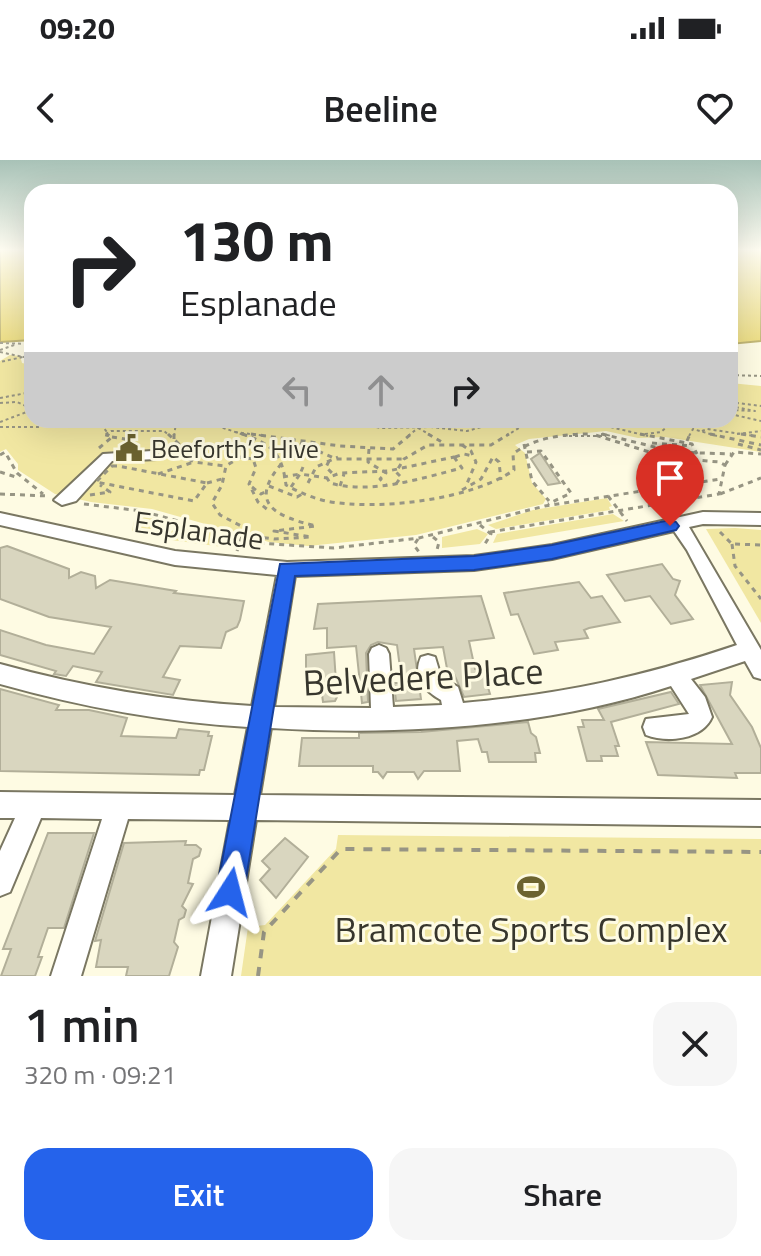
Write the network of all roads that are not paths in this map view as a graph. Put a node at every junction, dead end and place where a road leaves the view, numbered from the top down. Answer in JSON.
{"nodes":[{"id":1,"x":152,"y":456,"type":"dead end"},
{"id":2,"x":62,"y":500,"type":"road end"},
{"id":3,"x":0,"y":519,"type":"edge"},
{"id":4,"x":761,"y":519,"type":"edge"},
{"id":5,"x":678,"y":524,"type":"junction"},
{"id":6,"x":292,"y":562,"type":"junction"},
{"id":7,"x":379,"y":654,"type":"dead end"},
{"id":8,"x":756,"y":660,"type":"edge"},
{"id":9,"x":428,"y":664,"type":"dead end"},
{"id":10,"x":0,"y":674,"type":"edge"},
{"id":11,"x":675,"y":675,"type":"junction"},
{"id":12,"x":455,"y":713,"type":"junction"},
{"id":13,"x":259,"y":717,"type":"junction"},
{"id":14,"x":383,"y":718,"type":"junction"},
{"id":15,"x":654,"y":727,"type":"dead end"},
{"id":16,"x":0,"y":805,"type":"edge"},
{"id":17,"x":33,"y":806,"type":"junction"},
{"id":18,"x":119,"y":807,"type":"junction"},
{"id":19,"x":244,"y":809,"type":"junction"},
{"id":20,"x":761,"y":813,"type":"edge"},
{"id":21,"x":0,"y":882,"type":"edge"},
{"id":22,"x":66,"y":976,"type":"edge"},
{"id":23,"x":216,"y":976,"type":"edge"}],
"edges":[{"from":1,"to":2,"type":"street"},
{"from":3,"to":6,"type":"street","name":"Esplanade"},
{"from":4,"to":5,"type":"street","name":"Esplanade"},
{"from":5,"to":6,"type":"street","name":"Esplanade"},
{"from":5,"to":8,"type":"street"},
{"from":6,"to":13,"type":"street"},
{"from":7,"to":14,"type":"street"},
{"from":8,"to":11,"type":"street","name":"Belvedere Place"},
{"from":9,"to":12,"type":"street"},
{"from":10,"to":13,"type":"street","name":"Belvedere Place"},
{"from":11,"to":12,"type":"street","name":"Belvedere Place"},
{"from":11,"to":15,"type":"street"},
{"from":12,"to":14,"type":"street","name":"Belvedere Place"},
{"from":13,"to":14,"type":"street","name":"Belvedere Place"},
{"from":13,"to":19,"type":"street"},
{"from":16,"to":17,"type":"street"},
{"from":17,"to":18,"type":"street"},
{"from":17,"to":21,"type":"street"},
{"from":18,"to":19,"type":"street"},
{"from":18,"to":22,"type":"street"},
{"from":19,"to":20,"type":"street"},
{"from":19,"to":23,"type":"street"}]}
